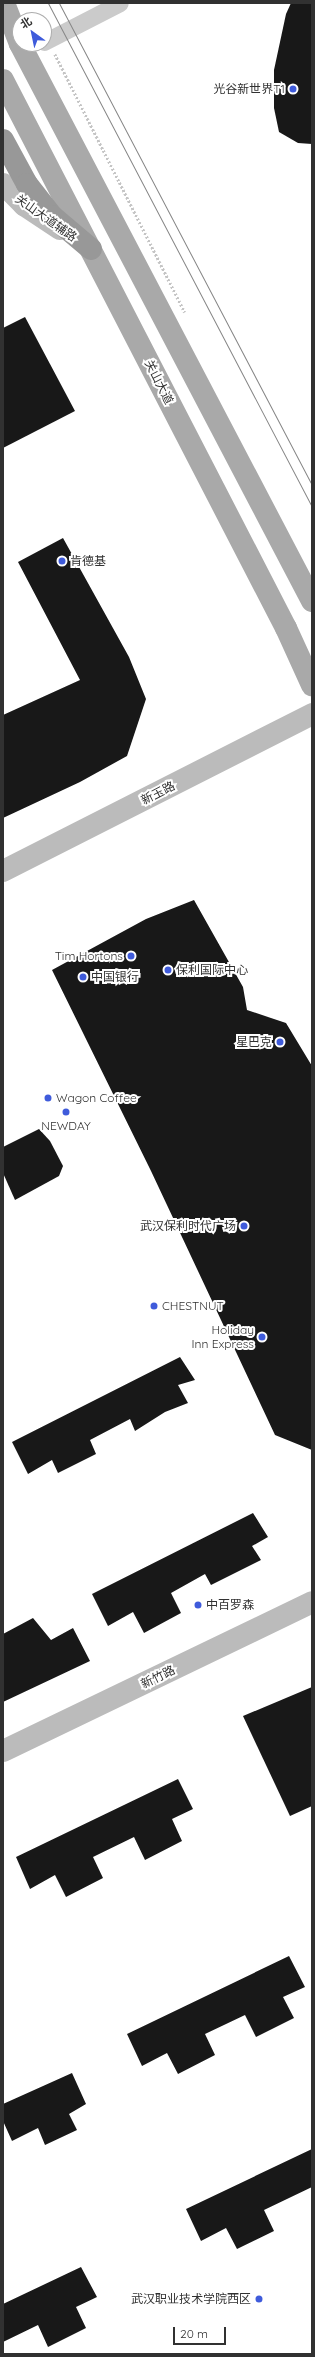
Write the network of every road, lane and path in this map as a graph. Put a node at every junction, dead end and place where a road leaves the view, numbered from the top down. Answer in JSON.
{"nodes":[{"id":1,"x":4,"y":3,"type":"edge"},
{"id":2,"x":120,"y":3,"type":"edge"},
{"id":3,"x":12,"y":19,"type":"edge"},
{"id":4,"x":52,"y":38,"type":"edge"},
{"id":5,"x":29,"y":52,"type":"edge"},
{"id":6,"x":3,"y":80,"type":"edge"},
{"id":7,"x":3,"y":140,"type":"edge"},
{"id":8,"x":3,"y":184,"type":"edge"},
{"id":9,"x":91,"y":249,"type":"junction"},
{"id":10,"x":312,"y":601,"type":"edge"},
{"id":11,"x":312,"y":685,"type":"edge"},
{"id":12,"x":312,"y":714,"type":"edge"},
{"id":13,"x":3,"y":871,"type":"edge"},
{"id":14,"x":312,"y":1602,"type":"edge"},
{"id":15,"x":3,"y":1751,"type":"edge"}],
"edges":[{"from":1,"to":3,"type":"main road"},
{"from":2,"to":4,"type":"street"},
{"from":5,"to":10,"type":"main road"},
{"from":6,"to":9,"type":"main road","name":"关山大道"},
{"from":7,"to":9,"type":"highway"},
{"from":8,"to":9,"type":"main road","name":"关山大道辅路"},
{"from":9,"to":11,"type":"main road","name":"关山大道"},
{"from":12,"to":13,"type":"main road","name":"新玉路"},
{"from":14,"to":15,"type":"main road","name":"新竹路"}]}
